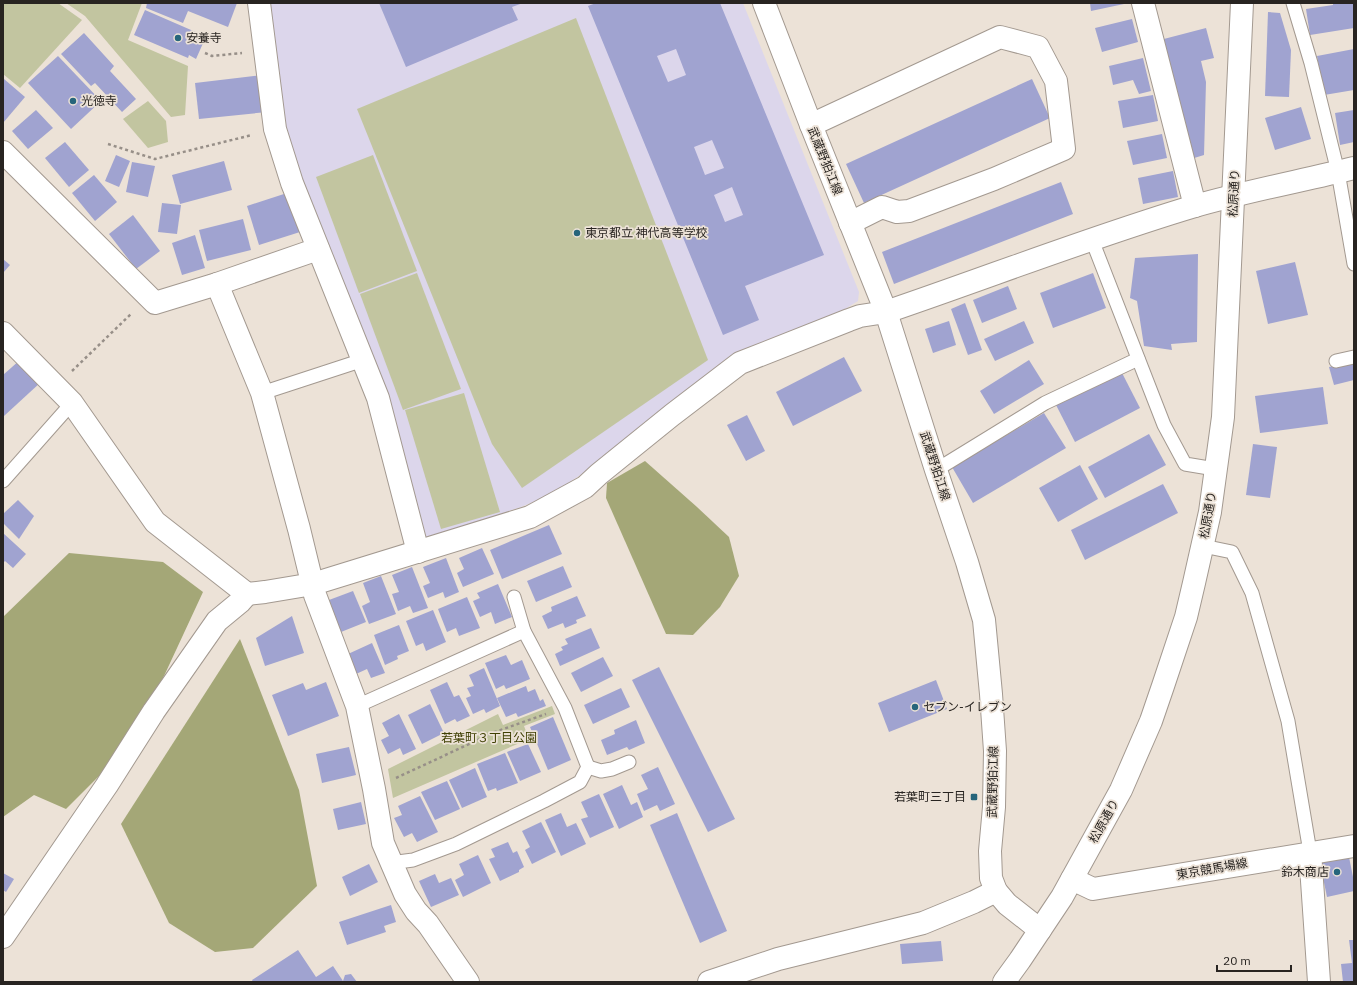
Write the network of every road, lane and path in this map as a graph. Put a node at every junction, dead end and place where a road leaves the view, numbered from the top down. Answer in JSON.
{"nodes":[{"id":1,"x":259,"y":3,"type":"edge"},
{"id":2,"x":764,"y":3,"type":"edge"},
{"id":3,"x":1143,"y":3,"type":"edge"},
{"id":4,"x":1242,"y":3,"type":"edge"},
{"id":5,"x":1293,"y":3,"type":"edge"},
{"id":6,"x":265,"y":50,"type":"junction"},
{"id":7,"x":205,"y":53,"type":"dead end"},
{"id":8,"x":811,"y":126,"type":"junction"},
{"id":9,"x":275,"y":129,"type":"junction"},
{"id":10,"x":108,"y":144,"type":"dead end"},
{"id":11,"x":3,"y":152,"type":"edge"},
{"id":12,"x":1346,"y":170,"type":"edge"},
{"id":13,"x":1234,"y":195,"type":"junction"},
{"id":14,"x":1195,"y":206,"type":"junction"},
{"id":15,"x":850,"y":223,"type":"junction"},
{"id":16,"x":1092,"y":240,"type":"junction"},
{"id":17,"x":318,"y":249,"type":"junction"},
{"id":18,"x":1354,"y":264,"type":"edge"},
{"id":19,"x":217,"y":284,"type":"junction"},
{"id":20,"x":149,"y":297,"type":"junction"},
{"id":21,"x":886,"y":312,"type":"junction"},
{"id":22,"x":3,"y":333,"type":"edge"},
{"id":23,"x":1354,"y":357,"type":"edge"},
{"id":24,"x":1138,"y":359,"type":"junction"},
{"id":25,"x":363,"y":360,"type":"junction"},
{"id":26,"x":1336,"y":360,"type":"dead end"},
{"id":27,"x":56,"y":387,"type":"junction"},
{"id":28,"x":262,"y":393,"type":"junction"},
{"id":29,"x":72,"y":403,"type":"junction"},
{"id":30,"x":1215,"y":469,"type":"junction"},
{"id":31,"x":936,"y":470,"type":"junction"},
{"id":32,"x":3,"y":481,"type":"edge"},
{"id":33,"x":1203,"y":546,"type":"junction"},
{"id":34,"x":418,"y":552,"type":"junction"},
{"id":35,"x":313,"y":584,"type":"junction"},
{"id":36,"x":247,"y":594,"type":"junction"},
{"id":37,"x":514,"y":597,"type":"dead end"},
{"id":38,"x":524,"y":631,"type":"junction"},
{"id":39,"x":357,"y":706,"type":"junction"},
{"id":40,"x":564,"y":708,"type":"junction"},
{"id":41,"x":629,"y":762,"type":"dead end"},
{"id":42,"x":588,"y":767,"type":"junction"},
{"id":43,"x":374,"y":789,"type":"junction"},
{"id":44,"x":1354,"y":846,"type":"edge"},
{"id":45,"x":1310,"y":852,"type":"junction"},
{"id":46,"x":390,"y":862,"type":"junction"},
{"id":47,"x":1072,"y":879,"type":"junction"},
{"id":48,"x":996,"y":891,"type":"junction"},
{"id":49,"x":1040,"y":930,"type":"junction"},
{"id":50,"x":3,"y":937,"type":"edge"},
{"id":51,"x":468,"y":982,"type":"edge"},
{"id":52,"x":709,"y":982,"type":"edge"},
{"id":53,"x":1004,"y":982,"type":"edge"},
{"id":54,"x":1319,"y":982,"type":"edge"}],
"edges":[{"from":1,"to":6,"type":"street"},
{"from":2,"to":8,"type":"street","name":"武蔵野狛江線"},
{"from":3,"to":14,"type":"street"},
{"from":4,"to":13,"type":"street","name":"松原通り"},
{"from":5,"to":12,"type":"lane"},
{"from":6,"to":7,"type":"path"},
{"from":6,"to":9,"type":"street"},
{"from":8,"to":15,"type":"street","name":"武蔵野狛江線"},
{"from":8,"to":15,"type":"street"},
{"from":9,"to":10,"type":"path"},
{"from":9,"to":17,"type":"street"},
{"from":11,"to":20,"type":"street"},
{"from":12,"to":13,"type":"street"},
{"from":12,"to":18,"type":"lane"},
{"from":13,"to":14,"type":"street"},
{"from":13,"to":30,"type":"street","name":"松原通り"},
{"from":14,"to":16,"type":"street"},
{"from":15,"to":21,"type":"street","name":"武蔵野狛江線"},
{"from":16,"to":21,"type":"street"},
{"from":16,"to":24,"type":"lane"},
{"from":17,"to":19,"type":"street"},
{"from":17,"to":25,"type":"street"},
{"from":19,"to":20,"type":"street"},
{"from":19,"to":28,"type":"street"},
{"from":20,"to":27,"type":"path"},
{"from":21,"to":31,"type":"street","name":"武蔵野狛江線"},
{"from":21,"to":34,"type":"street"},
{"from":22,"to":27,"type":"street"},
{"from":23,"to":26,"type":"lane"},
{"from":24,"to":30,"type":"lane"},
{"from":24,"to":31,"type":"lane"},
{"from":25,"to":28,"type":"lane"},
{"from":25,"to":34,"type":"street"},
{"from":27,"to":29,"type":"street"},
{"from":28,"to":35,"type":"street"},
{"from":29,"to":32,"type":"lane"},
{"from":29,"to":36,"type":"street"},
{"from":30,"to":33,"type":"street","name":"松原通り"},
{"from":31,"to":48,"type":"street","name":"武蔵野狛江線"},
{"from":33,"to":45,"type":"lane"},
{"from":33,"to":47,"type":"street","name":"松原通り"},
{"from":34,"to":35,"type":"street"},
{"from":35,"to":36,"type":"street"},
{"from":35,"to":39,"type":"street"},
{"from":36,"to":50,"type":"street"},
{"from":37,"to":38,"type":"lane"},
{"from":38,"to":39,"type":"lane"},
{"from":38,"to":40,"type":"lane"},
{"from":39,"to":43,"type":"street"},
{"from":40,"to":42,"type":"lane"},
{"from":40,"to":43,"type":"path"},
{"from":41,"to":42,"type":"lane"},
{"from":42,"to":46,"type":"lane"},
{"from":43,"to":46,"type":"street"},
{"from":44,"to":45,"type":"street","name":"東京競馬場線"},
{"from":45,"to":47,"type":"street","name":"東京競馬場線"},
{"from":45,"to":54,"type":"street"},
{"from":46,"to":51,"type":"street"},
{"from":47,"to":49,"type":"street","name":"松原通り"},
{"from":48,"to":49,"type":"street","name":"武蔵野狛江線"},
{"from":48,"to":52,"type":"street"},
{"from":49,"to":53,"type":"street","name":"松原通り"}]}
